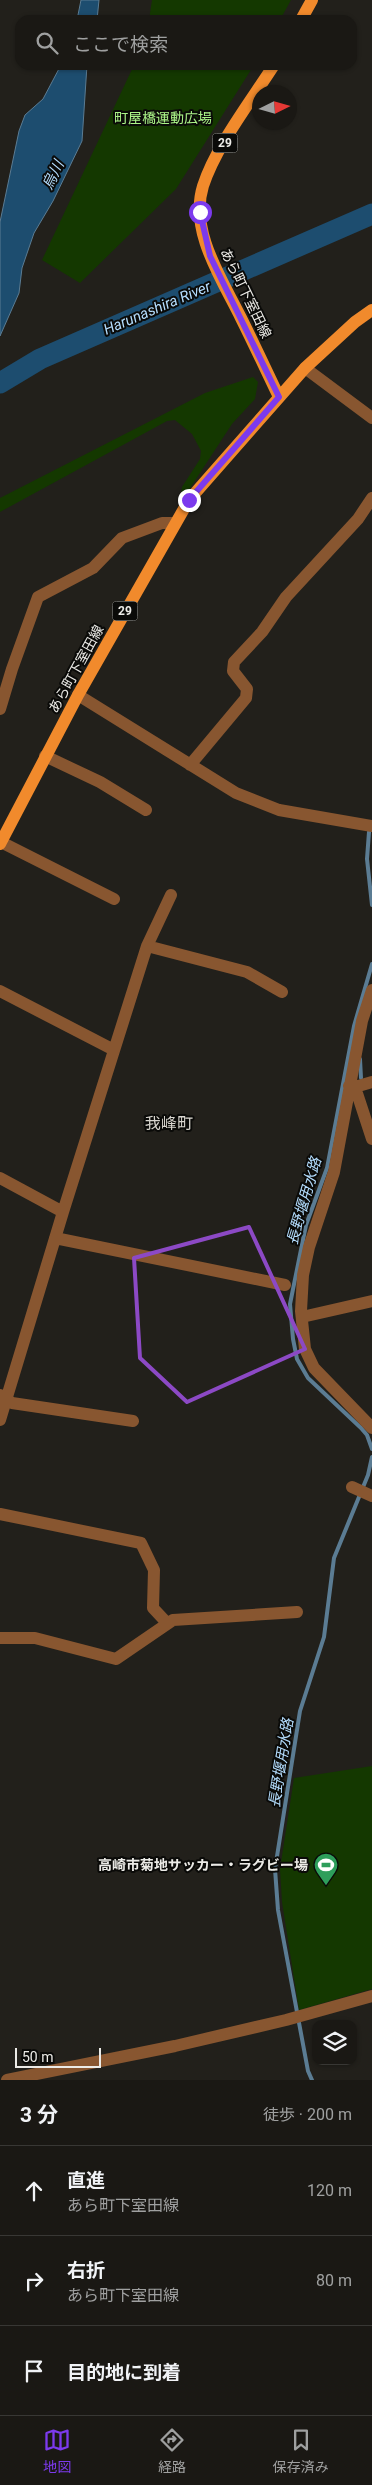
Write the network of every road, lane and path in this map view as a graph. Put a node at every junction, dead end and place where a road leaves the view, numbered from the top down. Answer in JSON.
{"nodes":[{"id":1,"x":312,"y":0,"type":"edge"},
{"id":2,"x":304,"y":15,"type":"edge"},
{"id":3,"x":271,"y":70,"type":"edge"},
{"id":4,"x":372,"y":310,"type":"edge"},
{"id":5,"x":305,"y":368,"type":"junction"},
{"id":6,"x":279,"y":397,"type":"junction"},
{"id":7,"x":372,"y":418,"type":"edge"},
{"id":8,"x":372,"y":498,"type":"edge"},
{"id":9,"x":174,"y":523,"type":"junction"},
{"id":10,"x":78,"y":695,"type":"junction"},
{"id":11,"x":0,"y":710,"type":"edge"},
{"id":12,"x":46,"y":756,"type":"junction"},
{"id":13,"x":190,"y":765,"type":"junction"},
{"id":14,"x":146,"y":810,"type":"dead end"},
{"id":15,"x":372,"y":826,"type":"edge"},
{"id":16,"x":1,"y":843,"type":"edge"},
{"id":17,"x":171,"y":895,"type":"dead end"},
{"id":18,"x":114,"y":899,"type":"dead end"},
{"id":19,"x":147,"y":946,"type":"junction"},
{"id":20,"x":372,"y":990,"type":"edge"},
{"id":21,"x":0,"y":991,"type":"edge"},
{"id":22,"x":282,"y":992,"type":"dead end"},
{"id":23,"x":114,"y":1050,"type":"junction"},
{"id":24,"x":372,"y":1082,"type":"edge"},
{"id":25,"x":352,"y":1086,"type":"junction"},
{"id":26,"x":372,"y":1139,"type":"edge"},
{"id":27,"x":0,"y":1178,"type":"edge"},
{"id":28,"x":63,"y":1212,"type":"junction"},
{"id":29,"x":55,"y":1238,"type":"junction"},
{"id":30,"x":285,"y":1285,"type":"dead end"},
{"id":31,"x":372,"y":1301,"type":"edge"},
{"id":32,"x":302,"y":1317,"type":"junction"},
{"id":33,"x":3,"y":1397,"type":"edge"},
{"id":34,"x":0,"y":1420,"type":"edge"},
{"id":35,"x":133,"y":1421,"type":"dead end"},
{"id":36,"x":372,"y":1428,"type":"edge"},
{"id":37,"x":0,"y":1514,"type":"edge"},
{"id":38,"x":297,"y":1612,"type":"dead end"},
{"id":39,"x":168,"y":1623,"type":"junction"},
{"id":40,"x":0,"y":1638,"type":"edge"},
{"id":41,"x":372,"y":1996,"type":"edge"},
{"id":42,"x":7,"y":2080,"type":"edge"}],
"edges":[{"from":1,"to":2,"type":"main road"},
{"from":3,"to":6,"type":"main road","name":"あら町下室田線","number":"29"},
{"from":4,"to":5,"type":"main road","name":"あら町下室田線","number":"29"},
{"from":5,"to":6,"type":"main road","name":"あら町下室田線","number":"29"},
{"from":5,"to":7,"type":"street"},
{"from":6,"to":9,"type":"main road","name":"あら町下室田線","number":"29"},
{"from":8,"to":13,"type":"street"},
{"from":9,"to":10,"type":"main road","name":"あら町下室田線","number":"29"},
{"from":9,"to":11,"type":"street"},
{"from":10,"to":12,"type":"main road","name":"あら町下室田線","number":"29"},
{"from":10,"to":13,"type":"street"},
{"from":12,"to":14,"type":"street"},
{"from":12,"to":16,"type":"main road","name":"あら町下室田線","number":"29"},
{"from":13,"to":15,"type":"street"},
{"from":16,"to":18,"type":"street"},
{"from":17,"to":19,"type":"street"},
{"from":19,"to":22,"type":"street"},
{"from":19,"to":23,"type":"street"},
{"from":20,"to":25,"type":"street"},
{"from":21,"to":23,"type":"street"},
{"from":23,"to":28,"type":"street"},
{"from":24,"to":25,"type":"street"},
{"from":25,"to":26,"type":"street"},
{"from":25,"to":32,"type":"street"},
{"from":27,"to":28,"type":"street"},
{"from":28,"to":29,"type":"street"},
{"from":29,"to":30,"type":"street"},
{"from":29,"to":33,"type":"street"},
{"from":31,"to":32,"type":"street"},
{"from":32,"to":36,"type":"street"},
{"from":33,"to":34,"type":"street"},
{"from":33,"to":35,"type":"street"},
{"from":37,"to":39,"type":"street"},
{"from":38,"to":39,"type":"street"},
{"from":39,"to":40,"type":"street"},
{"from":41,"to":42,"type":"street"}]}
